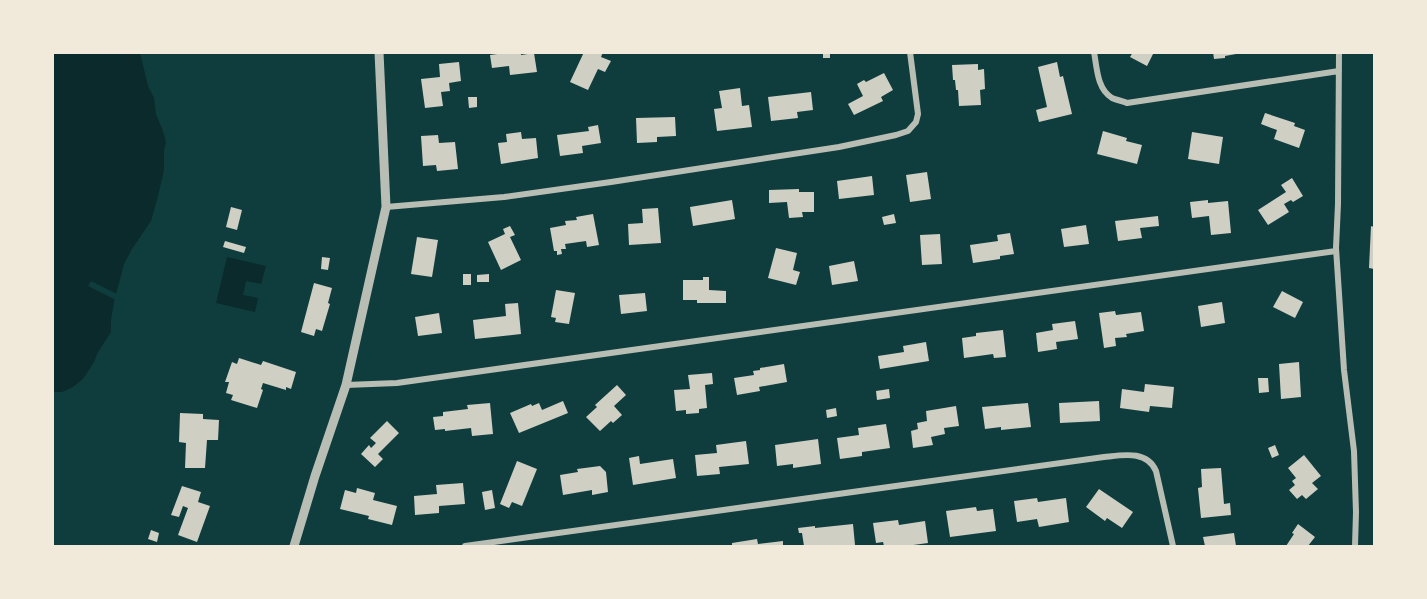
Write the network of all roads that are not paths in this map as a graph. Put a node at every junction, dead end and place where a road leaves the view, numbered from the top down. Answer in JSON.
{"nodes":[{"id":1,"x":379,"y":52,"type":"edge"},
{"id":2,"x":910,"y":52,"type":"edge"},
{"id":3,"x":1094,"y":52,"type":"edge"},
{"id":4,"x":1339,"y":52,"type":"edge"},
{"id":5,"x":1339,"y":70,"type":"junction"},
{"id":6,"x":386,"y":207,"type":"junction"},
{"id":7,"x":1336,"y":251,"type":"junction"},
{"id":8,"x":346,"y":385,"type":"junction"},
{"id":9,"x":294,"y":546,"type":"edge"},
{"id":10,"x":465,"y":546,"type":"edge"},
{"id":11,"x":1173,"y":546,"type":"edge"},
{"id":12,"x":1355,"y":546,"type":"edge"}],
"edges":[{"from":1,"to":6,"type":"street"},
{"from":2,"to":6,"type":"street"},
{"from":3,"to":5,"type":"street"},
{"from":4,"to":5,"type":"street"},
{"from":5,"to":7,"type":"street"},
{"from":6,"to":8,"type":"street"},
{"from":7,"to":8,"type":"street"},
{"from":7,"to":12,"type":"street"},
{"from":8,"to":9,"type":"street"},
{"from":10,"to":11,"type":"street"}]}
